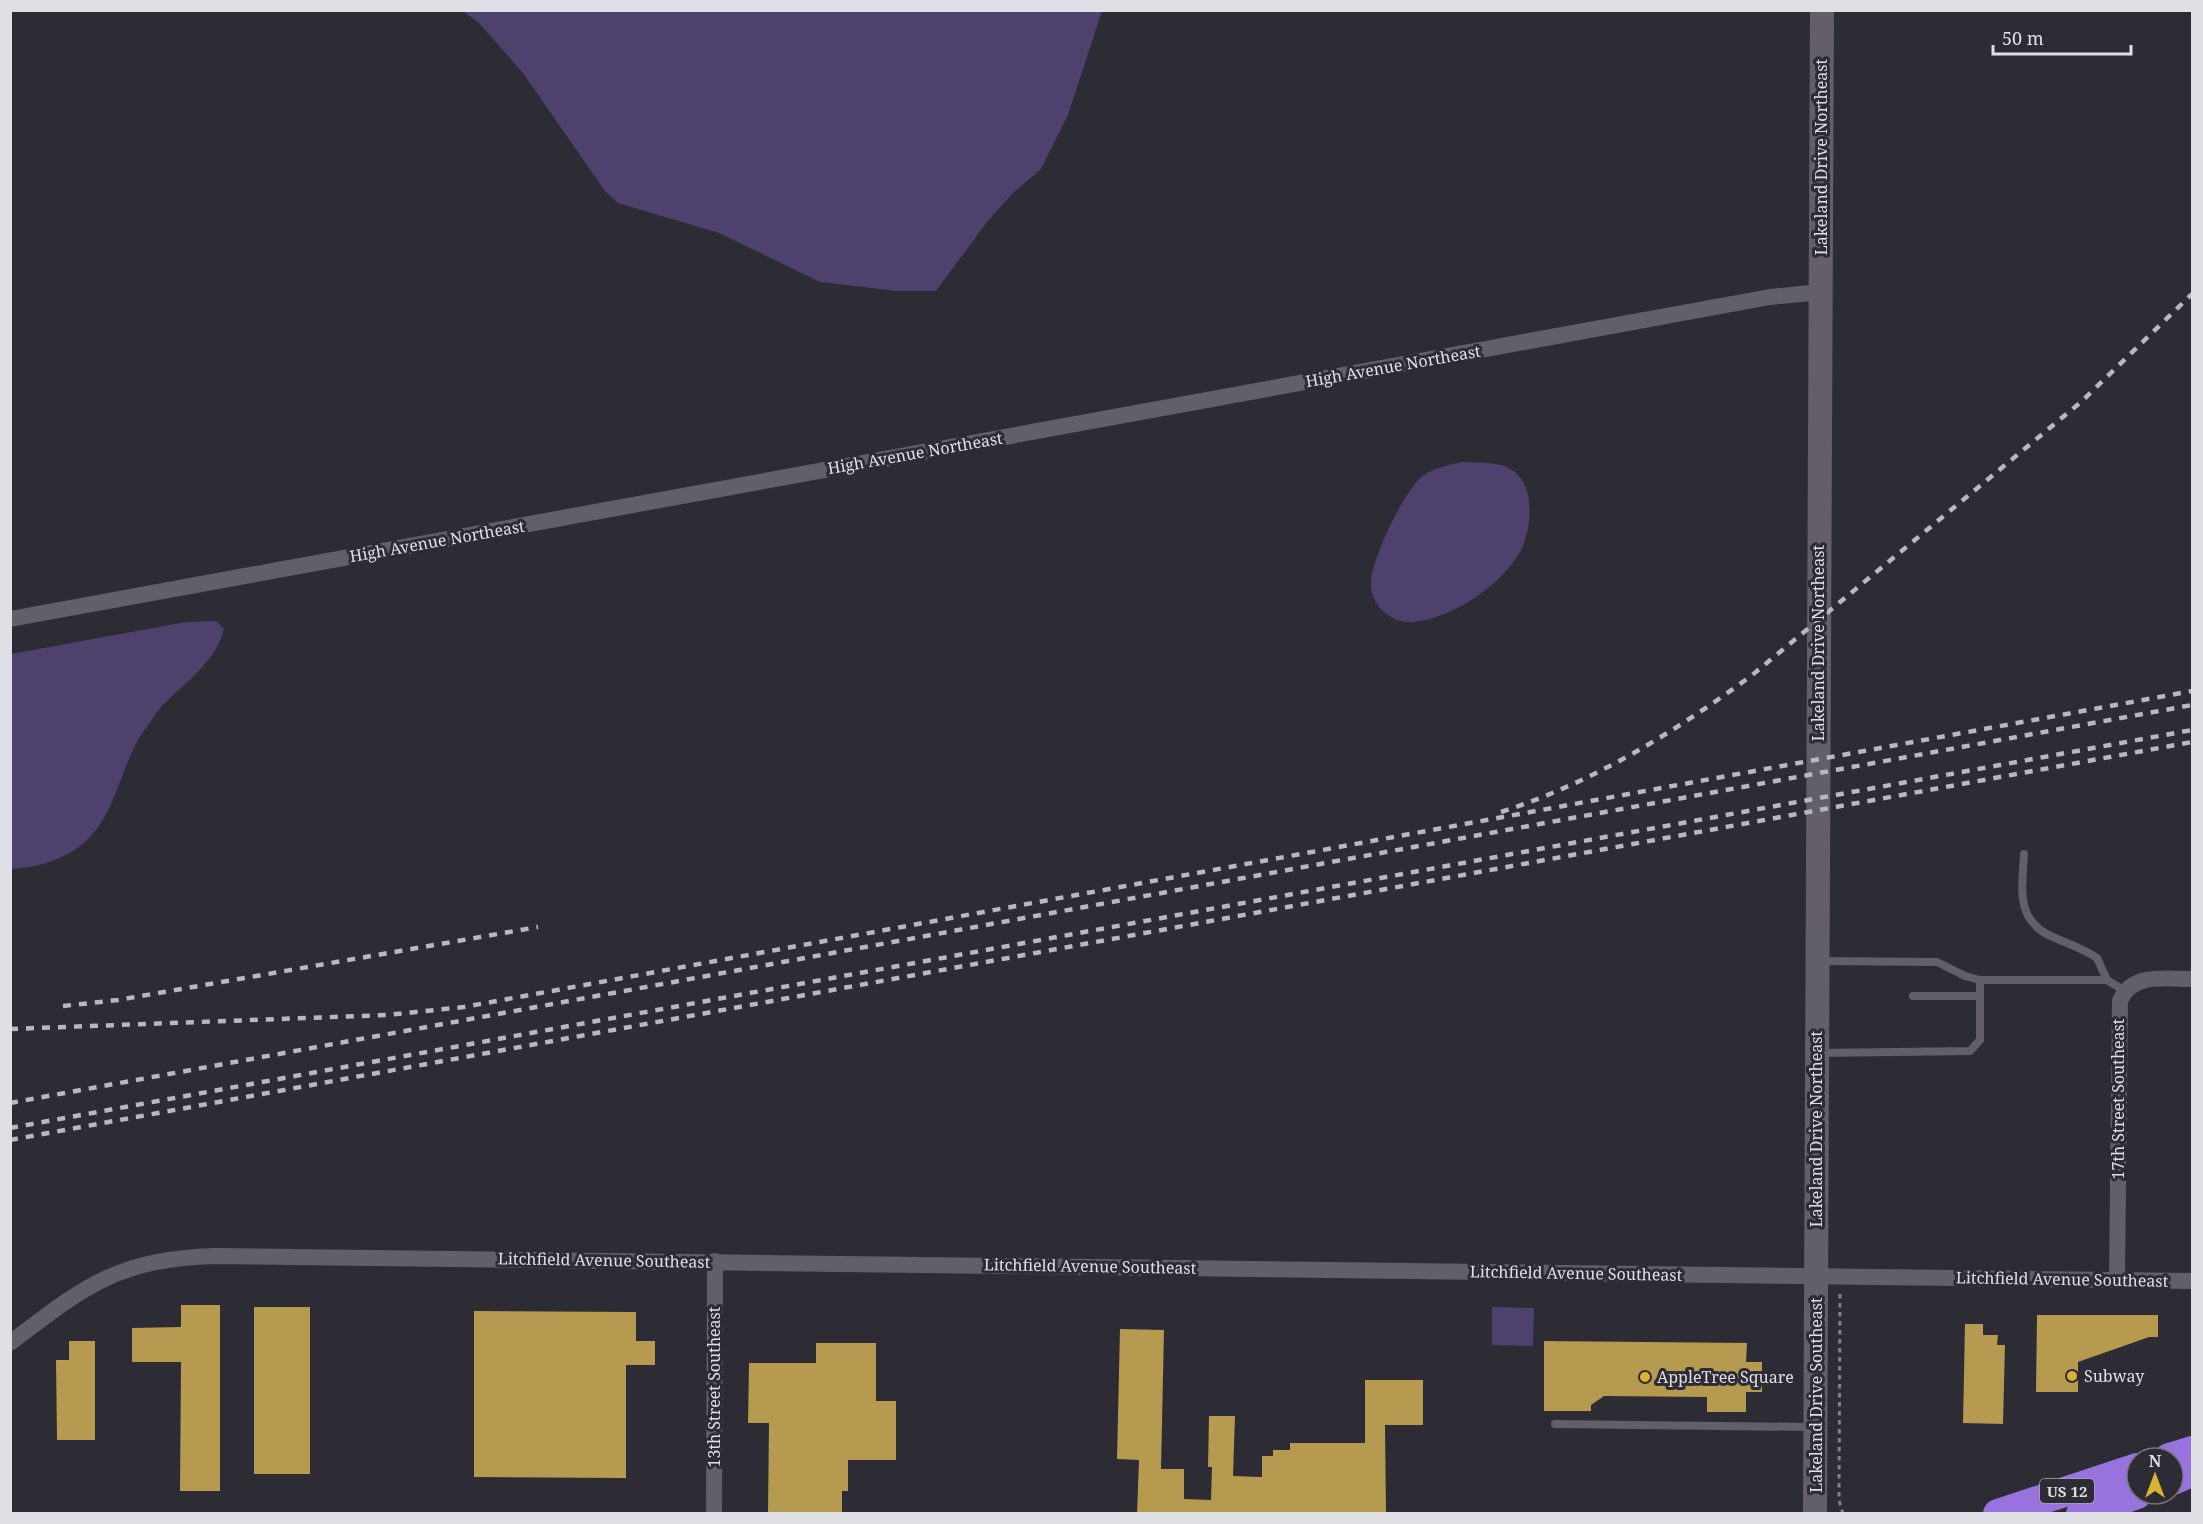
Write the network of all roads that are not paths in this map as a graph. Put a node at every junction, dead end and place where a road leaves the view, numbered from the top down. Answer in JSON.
{"nodes":[{"id":1,"x":1822,"y":10,"type":"edge"},
{"id":2,"x":1821,"y":292,"type":"junction"},
{"id":3,"x":10,"y":619,"type":"edge"},
{"id":4,"x":2024,"y":854,"type":"dead end"},
{"id":5,"x":1817,"y":962,"type":"junction"},
{"id":6,"x":2193,"y":979,"type":"edge"},
{"id":7,"x":1980,"y":980,"type":"junction"},
{"id":8,"x":2107,"y":980,"type":"junction"},
{"id":9,"x":2125,"y":990,"type":"junction"},
{"id":10,"x":1913,"y":996,"type":"dead end"},
{"id":11,"x":1980,"y":996,"type":"junction"},
{"id":12,"x":1816,"y":1053,"type":"junction"},
{"id":13,"x":715,"y":1261,"type":"junction"},
{"id":14,"x":1826,"y":1277,"type":"junction"},
{"id":15,"x":2117,"y":1280,"type":"junction"},
{"id":16,"x":2193,"y":1281,"type":"edge"},
{"id":17,"x":10,"y":1343,"type":"edge"},
{"id":18,"x":1556,"y":1424,"type":"dead end"},
{"id":19,"x":1815,"y":1427,"type":"junction"},
{"id":20,"x":2125,"y":1471,"type":"edge"},
{"id":21,"x":2125,"y":1498,"type":"edge"},
{"id":22,"x":714,"y":1514,"type":"edge"},
{"id":23,"x":1815,"y":1514,"type":"edge"},
{"id":24,"x":1998,"y":1514,"type":"edge"},
{"id":25,"x":2081,"y":1514,"type":"edge"}],
"edges":[{"from":1,"to":2,"type":"main road","name":"Lakeland Drive Northeast"},
{"from":2,"to":3,"type":"street","name":"High Avenue Northeast"},
{"from":2,"to":5,"type":"main road","name":"Lakeland Drive Northeast"},
{"from":4,"to":8,"type":"lane"},
{"from":5,"to":7,"type":"lane"},
{"from":5,"to":12,"type":"main road","name":"Lakeland Drive Northeast"},
{"from":6,"to":9,"type":"street"},
{"from":7,"to":8,"type":"lane"},
{"from":7,"to":11,"type":"lane"},
{"from":8,"to":9,"type":"lane"},
{"from":9,"to":15,"type":"street","name":"17th Street Southeast"},
{"from":10,"to":11,"type":"lane"},
{"from":11,"to":12,"type":"lane"},
{"from":12,"to":14,"type":"main road","name":"Lakeland Drive Northeast"},
{"from":13,"to":14,"type":"street","name":"Litchfield Avenue Southeast"},
{"from":13,"to":17,"type":"street","name":"Litchfield Avenue Southeast"},
{"from":13,"to":22,"type":"street","name":"13th Street Southeast"},
{"from":14,"to":15,"type":"street","name":"Litchfield Avenue Southeast"},
{"from":14,"to":19,"type":"main road","name":"Lakeland Drive Southeast"},
{"from":15,"to":16,"type":"street","name":"Litchfield Avenue Southeast"},
{"from":18,"to":19,"type":"lane"},
{"from":19,"to":23,"type":"main road","name":"Lakeland Drive Southeast"},
{"from":20,"to":24,"type":"highway","name":"US 12","number":"US 12"},
{"from":21,"to":25,"type":"highway","name":"US 12","number":"US 12"}]}
